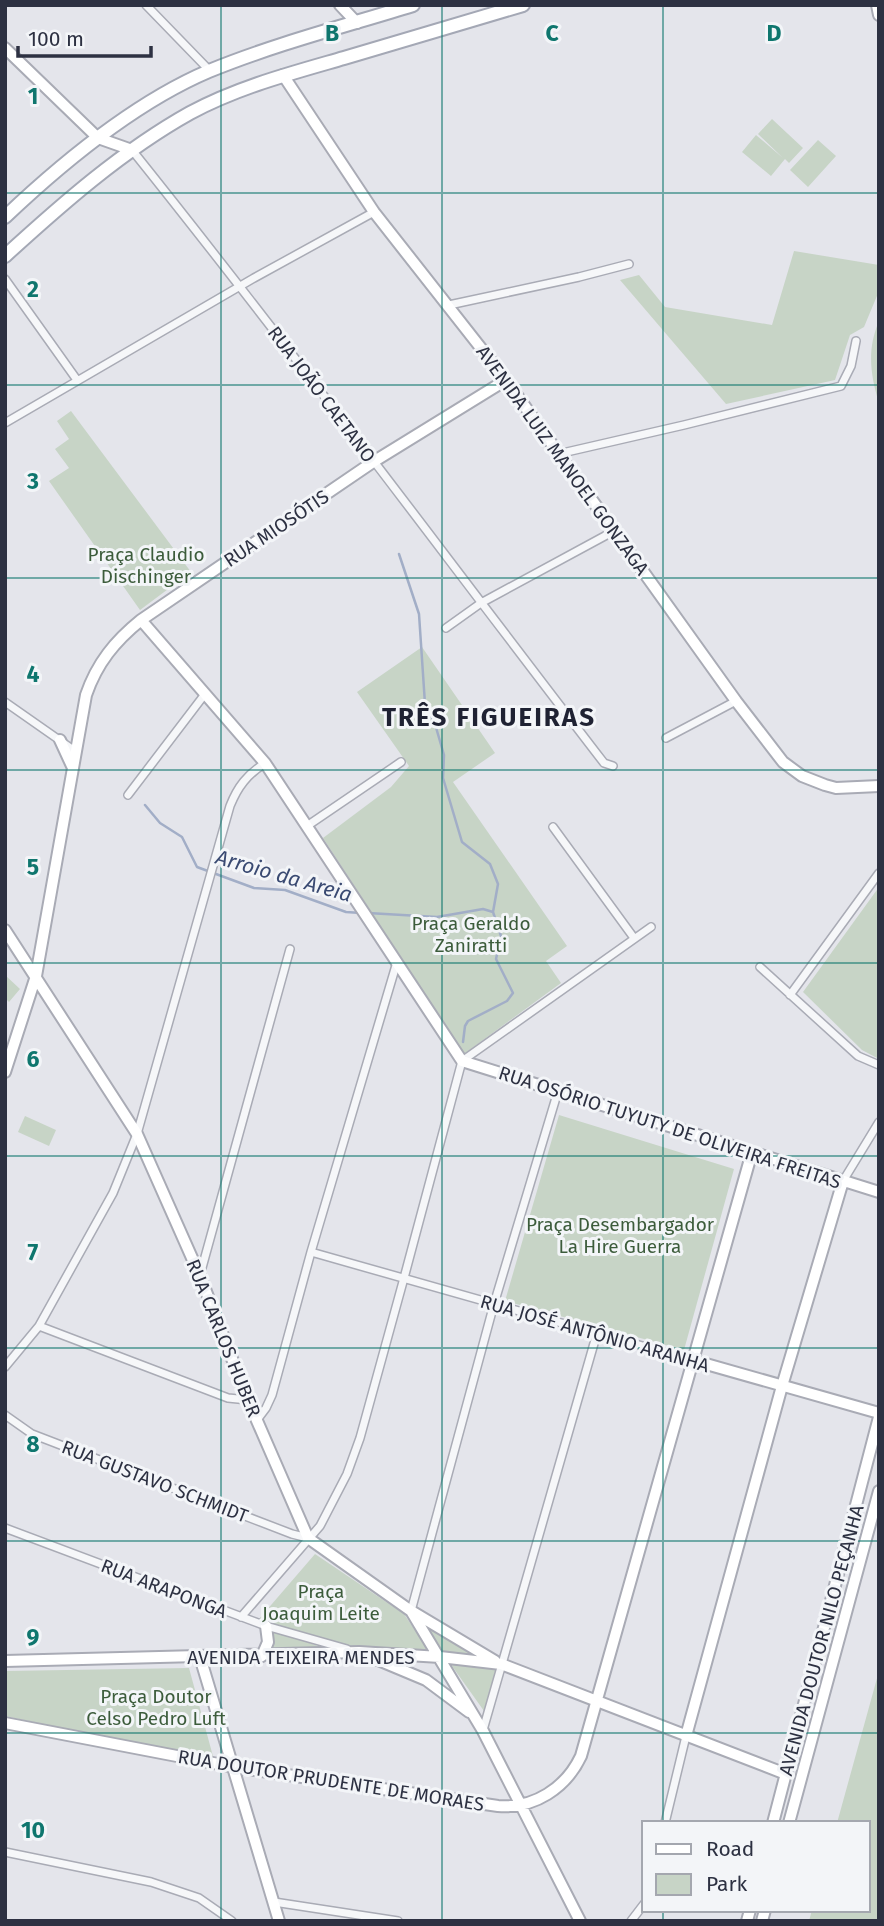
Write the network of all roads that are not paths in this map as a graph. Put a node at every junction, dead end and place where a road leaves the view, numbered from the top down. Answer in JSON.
{"nodes":[{"id":1,"x":146,"y":5,"type":"edge"},
{"id":2,"x":341,"y":5,"type":"edge"},
{"id":3,"x":413,"y":5,"type":"edge"},
{"id":4,"x":523,"y":5,"type":"edge"},
{"id":5,"x":877,"y":5,"type":"edge"},
{"id":6,"x":879,"y":15,"type":"edge"},
{"id":7,"x":357,"y":23,"type":"junction"},
{"id":8,"x":5,"y":48,"type":"edge"},
{"id":9,"x":210,"y":71,"type":"junction"},
{"id":10,"x":284,"y":75,"type":"junction"},
{"id":11,"x":98,"y":138,"type":"junction"},
{"id":12,"x":132,"y":150,"type":"junction"},
{"id":13,"x":374,"y":212,"type":"junction"},
{"id":14,"x":5,"y":217,"type":"edge"},
{"id":15,"x":5,"y":256,"type":"edge"},
{"id":16,"x":629,"y":264,"type":"dead end"},
{"id":17,"x":5,"y":279,"type":"edge"},
{"id":18,"x":241,"y":286,"type":"junction"},
{"id":19,"x":449,"y":305,"type":"junction"},
{"id":20,"x":856,"y":341,"type":"dead end"},
{"id":21,"x":77,"y":380,"type":"junction"},
{"id":22,"x":506,"y":380,"type":"junction"},
{"id":23,"x":5,"y":423,"type":"edge"},
{"id":24,"x":558,"y":453,"type":"junction"},
{"id":25,"x":373,"y":462,"type":"junction"},
{"id":26,"x":614,"y":531,"type":"junction"},
{"id":27,"x":481,"y":603,"type":"junction"},
{"id":28,"x":141,"y":620,"type":"junction"},
{"id":29,"x":446,"y":628,"type":"dead end"},
{"id":30,"x":205,"y":694,"type":"junction"},
{"id":31,"x":736,"y":701,"type":"junction"},
{"id":32,"x":5,"y":702,"type":"edge"},
{"id":33,"x":666,"y":738,"type":"dead end"},
{"id":34,"x":60,"y":740,"type":"junction"},
{"id":35,"x":75,"y":751,"type":"junction"},
{"id":36,"x":401,"y":762,"type":"dead end"},
{"id":37,"x":265,"y":763,"type":"junction"},
{"id":38,"x":613,"y":766,"type":"dead end"},
{"id":39,"x":72,"y":768,"type":"junction"},
{"id":40,"x":876,"y":788,"type":"edge"},
{"id":41,"x":128,"y":794,"type":"dead end"},
{"id":42,"x":307,"y":826,"type":"junction"},
{"id":43,"x":553,"y":827,"type":"dead end"},
{"id":44,"x":879,"y":873,"type":"edge"},
{"id":45,"x":651,"y":927,"type":"dead end"},
{"id":46,"x":5,"y":930,"type":"edge"},
{"id":47,"x":634,"y":938,"type":"junction"},
{"id":48,"x":290,"y":949,"type":"dead end"},
{"id":49,"x":397,"y":962,"type":"junction"},
{"id":50,"x":760,"y":967,"type":"dead end"},
{"id":51,"x":36,"y":976,"type":"junction"},
{"id":52,"x":790,"y":995,"type":"junction"},
{"id":53,"x":461,"y":1061,"type":"junction"},
{"id":54,"x":879,"y":1065,"type":"edge"},
{"id":55,"x":5,"y":1072,"type":"edge"},
{"id":56,"x":558,"y":1091,"type":"junction"},
{"id":57,"x":879,"y":1122,"type":"edge"},
{"id":58,"x":137,"y":1134,"type":"junction"},
{"id":59,"x":752,"y":1152,"type":"junction"},
{"id":60,"x":843,"y":1181,"type":"junction"},
{"id":61,"x":879,"y":1192,"type":"edge"},
{"id":62,"x":311,"y":1252,"type":"junction"},
{"id":63,"x":200,"y":1276,"type":"junction"},
{"id":64,"x":404,"y":1278,"type":"junction"},
{"id":65,"x":494,"y":1304,"type":"junction"},
{"id":66,"x":38,"y":1326,"type":"junction"},
{"id":67,"x":597,"y":1333,"type":"junction"},
{"id":68,"x":692,"y":1360,"type":"junction"},
{"id":69,"x":5,"y":1367,"type":"edge"},
{"id":70,"x":782,"y":1386,"type":"junction"},
{"id":71,"x":248,"y":1399,"type":"junction"},
{"id":72,"x":5,"y":1415,"type":"edge"},
{"id":73,"x":879,"y":1415,"type":"edge"},
{"id":74,"x":257,"y":1420,"type":"junction"},
{"id":75,"x":879,"y":1491,"type":"edge"},
{"id":76,"x":5,"y":1528,"type":"edge"},
{"id":77,"x":308,"y":1538,"type":"junction"},
{"id":78,"x":411,"y":1611,"type":"junction"},
{"id":79,"x":242,"y":1617,"type":"junction"},
{"id":80,"x":266,"y":1626,"type":"junction"},
{"id":81,"x":359,"y":1652,"type":"junction"},
{"id":82,"x":262,"y":1656,"type":"junction"},
{"id":83,"x":200,"y":1657,"type":"junction"},
{"id":84,"x":440,"y":1657,"type":"junction"},
{"id":85,"x":5,"y":1661,"type":"edge"},
{"id":86,"x":501,"y":1664,"type":"junction"},
{"id":87,"x":596,"y":1700,"type":"junction"},
{"id":88,"x":474,"y":1715,"type":"junction"},
{"id":89,"x":5,"y":1723,"type":"edge"},
{"id":90,"x":483,"y":1731,"type":"junction"},
{"id":91,"x":686,"y":1736,"type":"junction"},
{"id":92,"x":234,"y":1767,"type":"junction"},
{"id":93,"x":786,"y":1774,"type":"junction"},
{"id":94,"x":795,"y":1801,"type":"junction"},
{"id":95,"x":522,"y":1805,"type":"junction"},
{"id":96,"x":665,"y":1821,"type":"edge"},
{"id":97,"x":774,"y":1821,"type":"edge"},
{"id":98,"x":790,"y":1821,"type":"edge"},
{"id":99,"x":5,"y":1852,"type":"edge"},
{"id":100,"x":274,"y":1902,"type":"junction"},
{"id":101,"x":642,"y":1907,"type":"edge"},
{"id":102,"x":232,"y":1921,"type":"edge"},
{"id":103,"x":279,"y":1921,"type":"edge"},
{"id":104,"x":398,"y":1921,"type":"edge"},
{"id":105,"x":580,"y":1921,"type":"edge"},
{"id":106,"x":631,"y":1921,"type":"edge"}],
"edges":[{"from":1,"to":9,"type":"street"},
{"from":2,"to":7,"type":"street"},
{"from":3,"to":7,"type":"main road"},
{"from":4,"to":10,"type":"main road"},
{"from":5,"to":6,"type":"street"},
{"from":7,"to":9,"type":"main road"},
{"from":8,"to":11,"type":"street"},
{"from":9,"to":11,"type":"main road"},
{"from":10,"to":12,"type":"main road"},
{"from":10,"to":13,"type":"street","name":"AVENIDA LUIZ MANOEL GONZAGA"},
{"from":11,"to":12,"type":"street"},
{"from":11,"to":14,"type":"main road"},
{"from":12,"to":15,"type":"main road"},
{"from":12,"to":18,"type":"street","name":"RUA JOÃO CAETANO"},
{"from":13,"to":18,"type":"street"},
{"from":13,"to":19,"type":"street","name":"AVENIDA LUIZ MANOEL GONZAGA"},
{"from":16,"to":19,"type":"street"},
{"from":17,"to":21,"type":"street"},
{"from":18,"to":21,"type":"street"},
{"from":18,"to":25,"type":"street","name":"RUA JOÃO CAETANO"},
{"from":19,"to":22,"type":"street","name":"AVENIDA LUIZ MANOEL GONZAGA"},
{"from":20,"to":24,"type":"street"},
{"from":21,"to":23,"type":"street"},
{"from":22,"to":24,"type":"street","name":"AVENIDA LUIZ MANOEL GONZAGA"},
{"from":22,"to":25,"type":"street","name":"RUA MIOSÓTIS"},
{"from":24,"to":26,"type":"street","name":"AVENIDA LUIZ MANOEL GONZAGA"},
{"from":25,"to":27,"type":"street","name":"RUA JOÃO CAETANO"},
{"from":25,"to":28,"type":"street","name":"RUA MIOSÓTIS"},
{"from":26,"to":27,"type":"street"},
{"from":26,"to":31,"type":"street","name":"AVENIDA LUIZ MANOEL GONZAGA"},
{"from":27,"to":29,"type":"street"},
{"from":27,"to":38,"type":"street","name":"RUA JOÃO CAETANO"},
{"from":28,"to":30,"type":"street"},
{"from":28,"to":35,"type":"street","name":"RUA MIOSÓTIS"},
{"from":30,"to":37,"type":"street"},
{"from":30,"to":41,"type":"street"},
{"from":31,"to":33,"type":"street"},
{"from":31,"to":40,"type":"street","name":"AVENIDA LUIZ MANOEL GONZAGA"},
{"from":32,"to":34,"type":"street"},
{"from":34,"to":35,"type":"street"},
{"from":34,"to":39,"type":"street"},
{"from":35,"to":39,"type":"street","name":"RUA MIOSÓTIS"},
{"from":36,"to":42,"type":"street"},
{"from":37,"to":42,"type":"street"},
{"from":37,"to":58,"type":"street"},
{"from":39,"to":51,"type":"street","name":"RUA MIOSÓTIS"},
{"from":42,"to":49,"type":"street"},
{"from":43,"to":47,"type":"street"},
{"from":44,"to":52,"type":"street"},
{"from":45,"to":47,"type":"street"},
{"from":46,"to":51,"type":"street","name":"RUA CARLOS HUBER"},
{"from":47,"to":53,"type":"street"},
{"from":48,"to":63,"type":"street"},
{"from":49,"to":53,"type":"street"},
{"from":49,"to":62,"type":"street"},
{"from":50,"to":52,"type":"street"},
{"from":51,"to":55,"type":"street","name":"RUA MIOSÓTIS"},
{"from":51,"to":58,"type":"street","name":"RUA CARLOS HUBER"},
{"from":52,"to":54,"type":"street"},
{"from":53,"to":56,"type":"street","name":"RUA OSÓRIO TUYUTY DE OLIVEIRA FREITAS"},
{"from":53,"to":64,"type":"street"},
{"from":56,"to":59,"type":"street","name":"RUA OSÓRIO TUYUTY DE OLIVEIRA FREITAS"},
{"from":56,"to":65,"type":"street"},
{"from":57,"to":60,"type":"street"},
{"from":58,"to":63,"type":"street","name":"RUA CARLOS HUBER"},
{"from":58,"to":66,"type":"street"},
{"from":59,"to":60,"type":"street","name":"RUA OSÓRIO TUYUTY DE OLIVEIRA FREITAS"},
{"from":59,"to":68,"type":"street","name":"RUA DOUTOR PRUDENTE DE MORAES"},
{"from":60,"to":61,"type":"street","name":"RUA OSÓRIO TUYUTY DE OLIVEIRA FREITAS"},
{"from":60,"to":70,"type":"street"},
{"from":62,"to":64,"type":"street","name":"RUA JOSÉ ANTÔNIO ARANHA"},
{"from":62,"to":74,"type":"street"},
{"from":63,"to":71,"type":"street","name":"RUA CARLOS HUBER"},
{"from":64,"to":65,"type":"street","name":"RUA JOSÉ ANTÔNIO ARANHA"},
{"from":64,"to":77,"type":"street"},
{"from":65,"to":67,"type":"street","name":"RUA JOSÉ ANTÔNIO ARANHA"},
{"from":65,"to":78,"type":"street"},
{"from":66,"to":69,"type":"street"},
{"from":66,"to":71,"type":"street"},
{"from":67,"to":68,"type":"street","name":"RUA JOSÉ ANTÔNIO ARANHA"},
{"from":67,"to":86,"type":"street"},
{"from":68,"to":70,"type":"street","name":"RUA JOSÉ ANTÔNIO ARANHA"},
{"from":68,"to":87,"type":"street","name":"RUA DOUTOR PRUDENTE DE MORAES"},
{"from":70,"to":73,"type":"street","name":"RUA JOSÉ ANTÔNIO ARANHA"},
{"from":70,"to":91,"type":"street"},
{"from":71,"to":74,"type":"street","name":"RUA CARLOS HUBER"},
{"from":72,"to":77,"type":"street","name":"RUA GUSTAVO SCHMIDT"},
{"from":73,"to":93,"type":"street","name":"AVENIDA DOUTOR NILO PEÇANHA"},
{"from":74,"to":77,"type":"street","name":"RUA CARLOS HUBER"},
{"from":75,"to":94,"type":"street","name":"AVENIDA DOUTOR NILO PEÇANHA"},
{"from":76,"to":79,"type":"street","name":"RUA ARAPONGA"},
{"from":77,"to":78,"type":"street"},
{"from":77,"to":79,"type":"street"},
{"from":78,"to":84,"type":"street"},
{"from":78,"to":86,"type":"street"},
{"from":79,"to":80,"type":"street","name":"RUA ARAPONGA"},
{"from":80,"to":81,"type":"street","name":"RUA ARAPONGA"},
{"from":80,"to":82,"type":"street"},
{"from":81,"to":82,"type":"street","name":"AVENIDA TEIXEIRA MENDES"},
{"from":81,"to":84,"type":"street","name":"AVENIDA TEIXEIRA MENDES"},
{"from":81,"to":88,"type":"street","name":"RUA ARAPONGA"},
{"from":82,"to":83,"type":"street","name":"AVENIDA TEIXEIRA MENDES"},
{"from":83,"to":85,"type":"street","name":"AVENIDA TEIXEIRA MENDES"},
{"from":83,"to":92,"type":"street"},
{"from":84,"to":86,"type":"street","name":"AVENIDA TEIXEIRA MENDES"},
{"from":84,"to":88,"type":"street"},
{"from":86,"to":87,"type":"street","name":"AVENIDA TEIXEIRA MENDES"},
{"from":86,"to":90,"type":"street"},
{"from":87,"to":91,"type":"street","name":"AVENIDA TEIXEIRA MENDES"},
{"from":87,"to":95,"type":"street","name":"RUA DOUTOR PRUDENTE DE MORAES"},
{"from":88,"to":90,"type":"street"},
{"from":89,"to":92,"type":"street","name":"RUA DOUTOR PRUDENTE DE MORAES"},
{"from":90,"to":95,"type":"street"},
{"from":91,"to":93,"type":"street","name":"AVENIDA TEIXEIRA MENDES"},
{"from":91,"to":96,"type":"street"},
{"from":92,"to":95,"type":"street","name":"RUA DOUTOR PRUDENTE DE MORAES"},
{"from":92,"to":100,"type":"street"},
{"from":93,"to":94,"type":"street"},
{"from":93,"to":97,"type":"street","name":"AVENIDA DOUTOR NILO PEÇANHA"},
{"from":94,"to":98,"type":"street","name":"AVENIDA DOUTOR NILO PEÇANHA"},
{"from":95,"to":105,"type":"street"},
{"from":99,"to":102,"type":"street"},
{"from":100,"to":103,"type":"street"},
{"from":100,"to":104,"type":"street"},
{"from":101,"to":106,"type":"street"}]}
